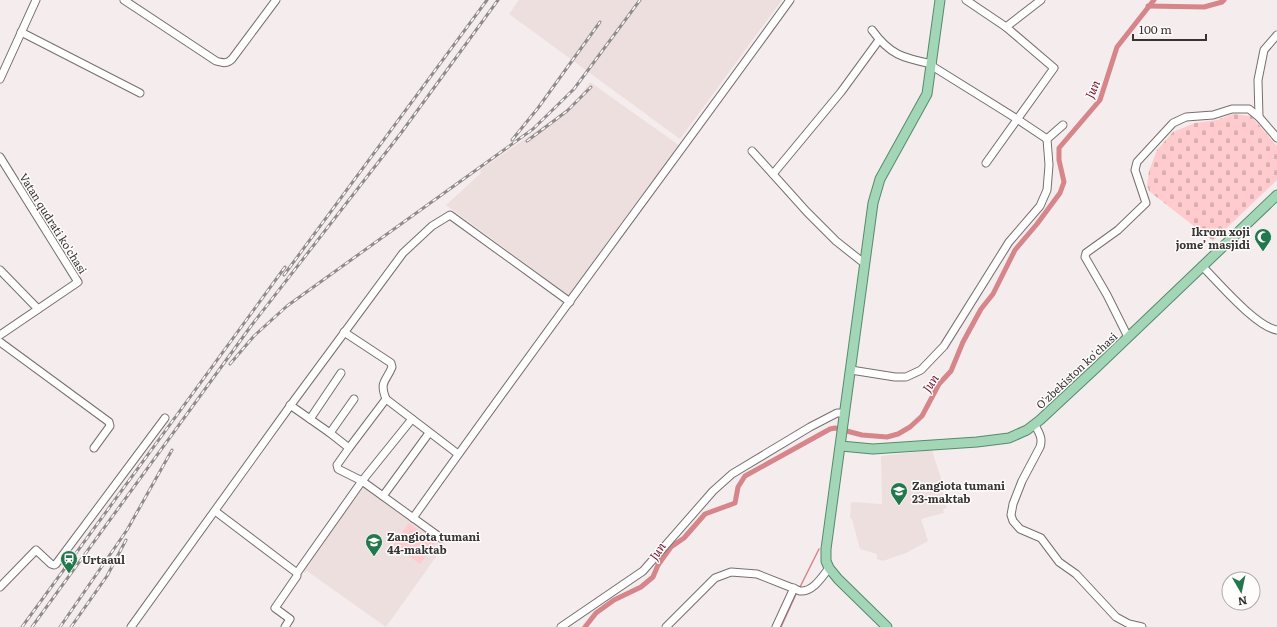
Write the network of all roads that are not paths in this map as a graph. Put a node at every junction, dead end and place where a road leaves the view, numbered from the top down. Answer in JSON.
{"nodes":[{"id":1,"x":36,"y":0,"type":"edge"},
{"id":2,"x":124,"y":0,"type":"edge"},
{"id":3,"x":276,"y":0,"type":"edge"},
{"id":4,"x":790,"y":0,"type":"edge"},
{"id":5,"x":940,"y":0,"type":"edge"},
{"id":6,"x":966,"y":0,"type":"edge"},
{"id":7,"x":1041,"y":0,"type":"edge"},
{"id":8,"x":1006,"y":27,"type":"junction"},
{"id":9,"x":872,"y":30,"type":"dead end"},
{"id":10,"x":22,"y":32,"type":"junction"},
{"id":11,"x":1277,"y":35,"type":"edge"},
{"id":12,"x":879,"y":40,"type":"junction"},
{"id":13,"x":932,"y":65,"type":"junction"},
{"id":14,"x":0,"y":79,"type":"edge"},
{"id":15,"x":140,"y":93,"type":"dead end"},
{"id":16,"x":1259,"y":117,"type":"junction"},
{"id":17,"x":1017,"y":119,"type":"junction"},
{"id":18,"x":1063,"y":125,"type":"dead end"},
{"id":19,"x":1277,"y":138,"type":"edge"},
{"id":20,"x":1047,"y":139,"type":"junction"},
{"id":21,"x":752,"y":151,"type":"dead end"},
{"id":22,"x":0,"y":157,"type":"edge"},
{"id":23,"x":986,"y":162,"type":"dead end"},
{"id":24,"x":773,"y":174,"type":"junction"},
{"id":25,"x":1277,"y":195,"type":"edge"},
{"id":26,"x":865,"y":264,"type":"junction"},
{"id":27,"x":1202,"y":266,"type":"junction"},
{"id":28,"x":0,"y":270,"type":"edge"},
{"id":29,"x":570,"y":302,"type":"junction"},
{"id":30,"x":38,"y":309,"type":"junction"},
{"id":31,"x":1277,"y":330,"type":"edge"},
{"id":32,"x":344,"y":332,"type":"junction"},
{"id":33,"x":0,"y":335,"type":"edge"},
{"id":34,"x":1128,"y":337,"type":"junction"},
{"id":35,"x":0,"y":342,"type":"edge"},
{"id":36,"x":851,"y":370,"type":"junction"},
{"id":37,"x":341,"y":373,"type":"dead end"},
{"id":38,"x":354,"y":399,"type":"dead end"},
{"id":39,"x":386,"y":399,"type":"junction"},
{"id":40,"x":290,"y":405,"type":"junction"},
{"id":41,"x":844,"y":417,"type":"junction"},
{"id":42,"x":164,"y":418,"type":"dead end"},
{"id":43,"x":310,"y":419,"type":"junction"},
{"id":44,"x":412,"y":419,"type":"junction"},
{"id":45,"x":1035,"y":425,"type":"junction"},
{"id":46,"x":330,"y":433,"type":"junction"},
{"id":47,"x":429,"y":433,"type":"junction"},
{"id":48,"x":841,"y":446,"type":"junction"},
{"id":49,"x":94,"y":448,"type":"dead end"},
{"id":50,"x":349,"y":448,"type":"junction"},
{"id":51,"x":458,"y":454,"type":"junction"},
{"id":52,"x":362,"y":481,"type":"junction"},
{"id":53,"x":383,"y":496,"type":"junction"},
{"id":54,"x":215,"y":511,"type":"junction"},
{"id":55,"x":413,"y":518,"type":"junction"},
{"id":56,"x":441,"y":538,"type":"dead end"},
{"id":57,"x":829,"y":568,"type":"junction"},
{"id":58,"x":297,"y":573,"type":"junction"},
{"id":59,"x":0,"y":587,"type":"edge"},
{"id":60,"x":797,"y":589,"type":"junction"},
{"id":61,"x":131,"y":627,"type":"edge"},
{"id":62,"x":285,"y":627,"type":"edge"},
{"id":63,"x":561,"y":627,"type":"edge"},
{"id":64,"x":666,"y":627,"type":"edge"},
{"id":65,"x":776,"y":627,"type":"edge"},
{"id":66,"x":887,"y":627,"type":"edge"},
{"id":67,"x":1142,"y":627,"type":"edge"}],
"edges":[{"from":1,"to":10,"type":"street"},
{"from":2,"to":3,"type":"street"},
{"from":4,"to":29,"type":"street"},
{"from":5,"to":13,"type":"main road"},
{"from":6,"to":8,"type":"street"},
{"from":7,"to":8,"type":"street"},
{"from":8,"to":17,"type":"street"},
{"from":9,"to":12,"type":"street"},
{"from":10,"to":14,"type":"street"},
{"from":10,"to":15,"type":"street"},
{"from":11,"to":16,"type":"street"},
{"from":12,"to":13,"type":"street"},
{"from":12,"to":24,"type":"street"},
{"from":13,"to":17,"type":"street"},
{"from":13,"to":26,"type":"main road"},
{"from":16,"to":19,"type":"street"},
{"from":16,"to":34,"type":"street"},
{"from":17,"to":20,"type":"street"},
{"from":17,"to":23,"type":"street"},
{"from":18,"to":20,"type":"street"},
{"from":20,"to":36,"type":"street"},
{"from":21,"to":24,"type":"street"},
{"from":22,"to":30,"type":"street","name":"Vatan qudrati ko'chasi"},
{"from":24,"to":26,"type":"street"},
{"from":25,"to":27,"type":"main road","name":"O'zbekiston ko'chasi"},
{"from":26,"to":36,"type":"main road"},
{"from":27,"to":31,"type":"street"},
{"from":27,"to":34,"type":"main road","name":"O'zbekiston ko'chasi"},
{"from":28,"to":30,"type":"street"},
{"from":29,"to":32,"type":"street"},
{"from":29,"to":51,"type":"street"},
{"from":30,"to":33,"type":"street","name":"Vatan qudrati ko'chasi"},
{"from":32,"to":39,"type":"street"},
{"from":32,"to":40,"type":"street"},
{"from":34,"to":45,"type":"main road","name":"O'zbekiston ko'chasi"},
{"from":35,"to":49,"type":"street"},
{"from":36,"to":41,"type":"main road"},
{"from":37,"to":43,"type":"street"},
{"from":38,"to":46,"type":"street"},
{"from":39,"to":44,"type":"street"},
{"from":39,"to":50,"type":"street"},
{"from":40,"to":43,"type":"street"},
{"from":40,"to":54,"type":"street"},
{"from":41,"to":48,"type":"main road"},
{"from":41,"to":63,"type":"street"},
{"from":42,"to":59,"type":"street"},
{"from":43,"to":46,"type":"street"},
{"from":44,"to":47,"type":"street"},
{"from":44,"to":52,"type":"street"},
{"from":45,"to":48,"type":"main road","name":"O'zbekiston ko'chasi"},
{"from":45,"to":67,"type":"street"},
{"from":46,"to":50,"type":"street"},
{"from":47,"to":51,"type":"street"},
{"from":47,"to":53,"type":"street"},
{"from":48,"to":57,"type":"main road"},
{"from":50,"to":52,"type":"street"},
{"from":51,"to":55,"type":"street"},
{"from":52,"to":53,"type":"street"},
{"from":52,"to":58,"type":"street"},
{"from":53,"to":55,"type":"street"},
{"from":54,"to":58,"type":"street"},
{"from":54,"to":61,"type":"street"},
{"from":55,"to":56,"type":"street"},
{"from":57,"to":60,"type":"street"},
{"from":57,"to":66,"type":"main road"},
{"from":58,"to":62,"type":"street"},
{"from":60,"to":64,"type":"street"},
{"from":60,"to":65,"type":"street"}]}
